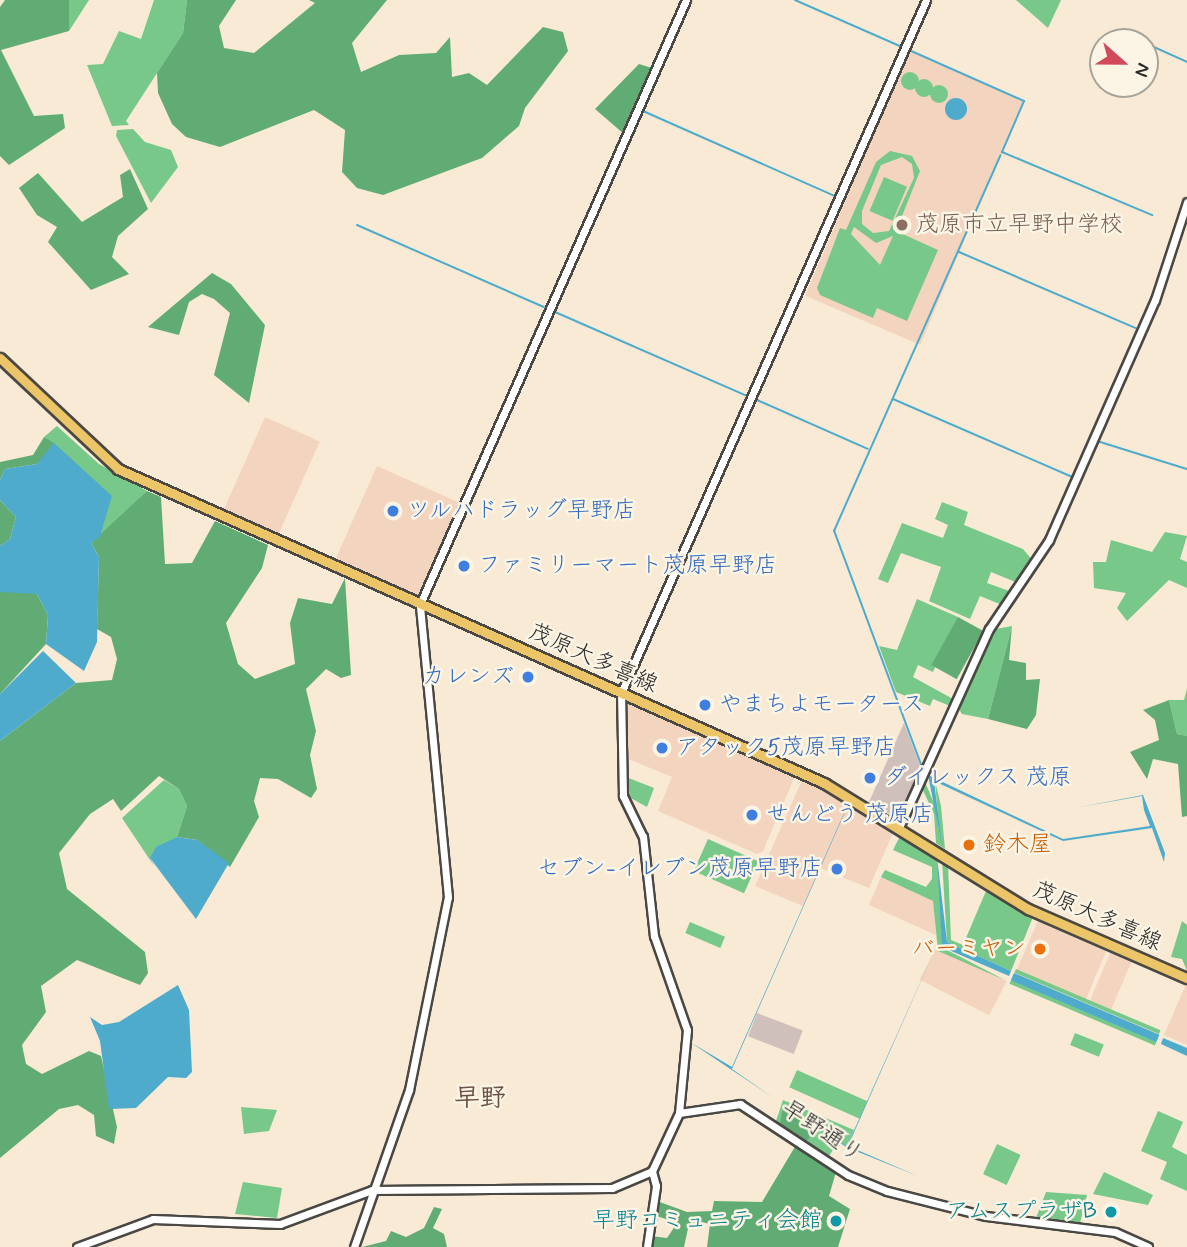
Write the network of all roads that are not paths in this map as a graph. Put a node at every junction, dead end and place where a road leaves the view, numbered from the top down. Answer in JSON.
{"nodes":[{"id":1,"x":686,"y":0,"type":"edge"},
{"id":2,"x":926,"y":0,"type":"edge"},
{"id":3,"x":1187,"y":202,"type":"edge"},
{"id":4,"x":0,"y":358,"type":"edge"},
{"id":5,"x":420,"y":604,"type":"junction"},
{"id":6,"x":621,"y":693,"type":"junction"},
{"id":7,"x":900,"y":825,"type":"junction"},
{"id":8,"x":1187,"y":978,"type":"edge"},
{"id":9,"x":679,"y":1113,"type":"junction"},
{"id":10,"x":652,"y":1171,"type":"junction"},
{"id":11,"x":372,"y":1190,"type":"junction"},
{"id":12,"x":77,"y":1247,"type":"edge"},
{"id":13,"x":355,"y":1247,"type":"edge"},
{"id":14,"x":647,"y":1247,"type":"edge"},
{"id":15,"x":1148,"y":1247,"type":"edge"}],
"edges":[{"from":1,"to":5,"type":"street"},
{"from":2,"to":6,"type":"street"},
{"from":3,"to":7,"type":"street"},
{"from":4,"to":5,"type":"main road","name":"茂原大多喜線"},
{"from":5,"to":6,"type":"main road","name":"茂原大多喜線"},
{"from":5,"to":11,"type":"street"},
{"from":6,"to":7,"type":"main road","name":"茂原大多喜線"},
{"from":6,"to":9,"type":"street"},
{"from":7,"to":8,"type":"main road","name":"茂原大多喜線"},
{"from":9,"to":10,"type":"street"},
{"from":9,"to":15,"type":"street","name":"早野通り"},
{"from":10,"to":11,"type":"street"},
{"from":10,"to":14,"type":"street"},
{"from":11,"to":12,"type":"street"},
{"from":11,"to":13,"type":"street"}]}
